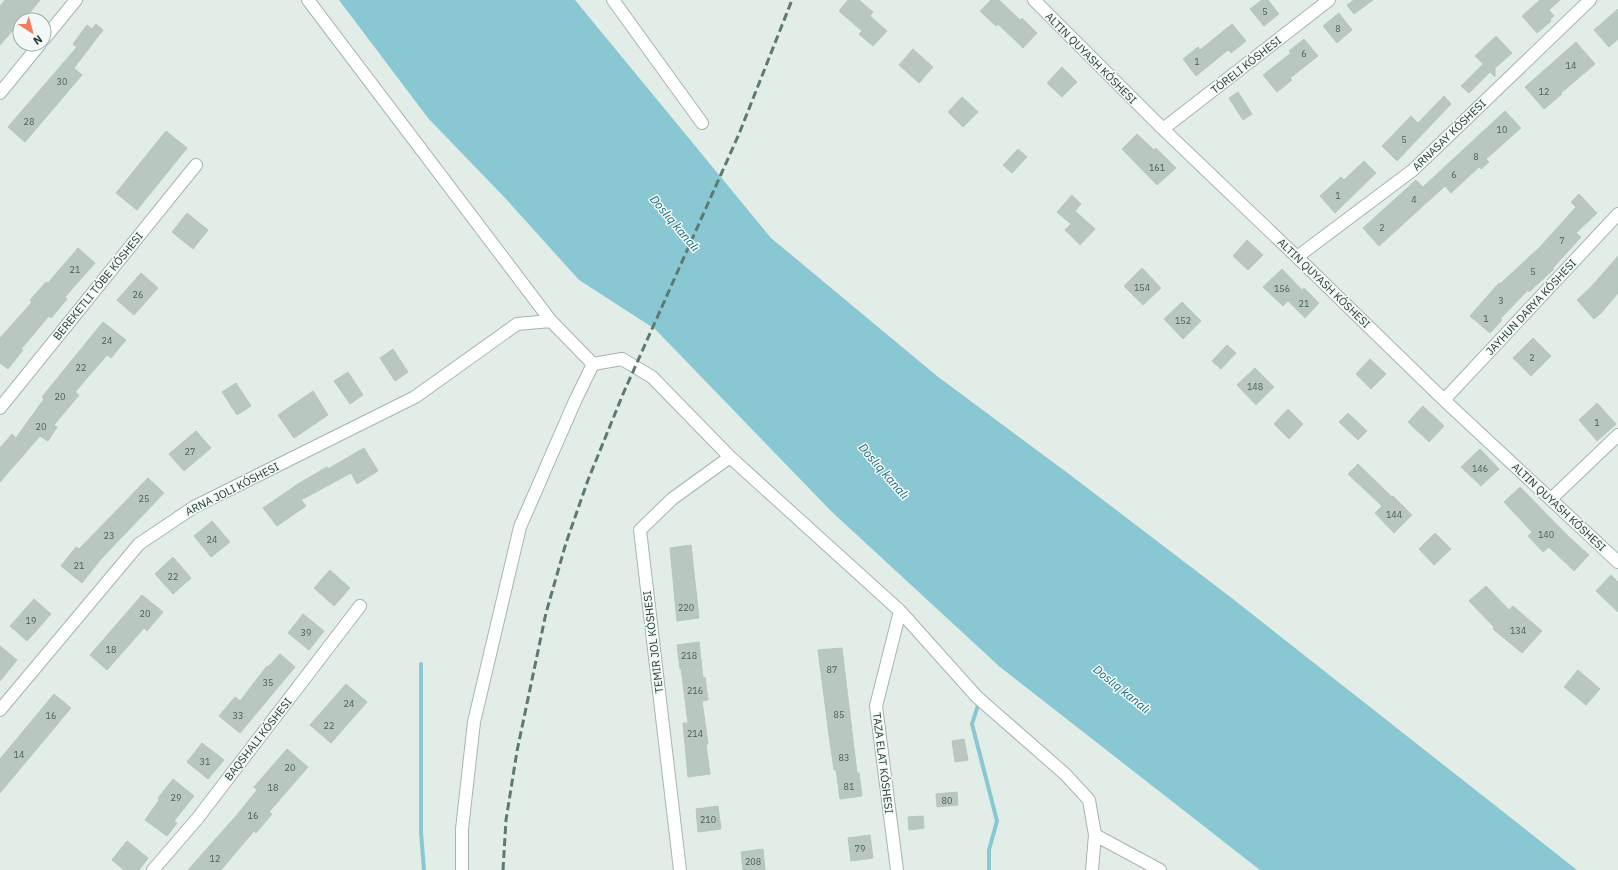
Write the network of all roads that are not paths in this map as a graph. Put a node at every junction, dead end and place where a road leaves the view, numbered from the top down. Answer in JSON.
{"nodes":[{"id":1,"x":76,"y":0,"type":"edge"},
{"id":2,"x":308,"y":0,"type":"edge"},
{"id":3,"x":614,"y":0,"type":"edge"},
{"id":4,"x":1329,"y":0,"type":"edge"},
{"id":5,"x":1590,"y":0,"type":"edge"},
{"id":6,"x":1038,"y":1,"type":"edge"},
{"id":7,"x":52,"y":29,"type":"edge"},
{"id":8,"x":33,"y":52,"type":"edge"},
{"id":9,"x":0,"y":93,"type":"edge"},
{"id":10,"x":702,"y":122,"type":"dead end"},
{"id":11,"x":1163,"y":129,"type":"junction"},
{"id":12,"x":196,"y":164,"type":"dead end"},
{"id":13,"x":1618,"y":214,"type":"edge"},
{"id":14,"x":1297,"y":257,"type":"junction"},
{"id":15,"x":551,"y":321,"type":"junction"},
{"id":16,"x":594,"y":364,"type":"junction"},
{"id":17,"x":1444,"y":400,"type":"junction"},
{"id":18,"x":0,"y":408,"type":"edge"},
{"id":19,"x":1618,"y":435,"type":"edge"},
{"id":20,"x":730,"y":457,"type":"junction"},
{"id":21,"x":1551,"y":499,"type":"junction"},
{"id":22,"x":1618,"y":562,"type":"edge"},
{"id":23,"x":360,"y":606,"type":"dead end"},
{"id":24,"x":900,"y":611,"type":"junction"},
{"id":25,"x":0,"y":710,"type":"edge"},
{"id":26,"x":1095,"y":835,"type":"junction"},
{"id":27,"x":153,"y":870,"type":"edge"},
{"id":28,"x":462,"y":870,"type":"edge"},
{"id":29,"x":680,"y":870,"type":"edge"},
{"id":30,"x":896,"y":870,"type":"edge"},
{"id":31,"x":1092,"y":870,"type":"edge"},
{"id":32,"x":1160,"y":870,"type":"edge"}],
"edges":[{"from":1,"to":7,"type":"street"},
{"from":2,"to":15,"type":"street"},
{"from":3,"to":10,"type":"street"},
{"from":4,"to":11,"type":"street","name":"TÓRELI KÓSHESI"},
{"from":5,"to":14,"type":"street","name":"ARNASAY KÓSHESI"},
{"from":6,"to":11,"type":"street"},
{"from":8,"to":9,"type":"street"},
{"from":11,"to":14,"type":"street"},
{"from":12,"to":18,"type":"street","name":"BEREKETLI TÓBE KÓSHESI"},
{"from":13,"to":17,"type":"street","name":"JAYHUN DARYA KÓSHESI"},
{"from":14,"to":17,"type":"street"},
{"from":15,"to":16,"type":"street"},
{"from":15,"to":25,"type":"street"},
{"from":16,"to":20,"type":"street"},
{"from":16,"to":28,"type":"street"},
{"from":17,"to":21,"type":"street"},
{"from":19,"to":21,"type":"street"},
{"from":20,"to":24,"type":"street"},
{"from":20,"to":29,"type":"street","name":"TEMIR JOL KÓSHESI"},
{"from":21,"to":22,"type":"street"},
{"from":23,"to":27,"type":"street"},
{"from":24,"to":26,"type":"street"},
{"from":24,"to":30,"type":"street","name":"TAZA ELAT KÓSHESI"},
{"from":26,"to":31,"type":"street"},
{"from":26,"to":32,"type":"street"}]}
